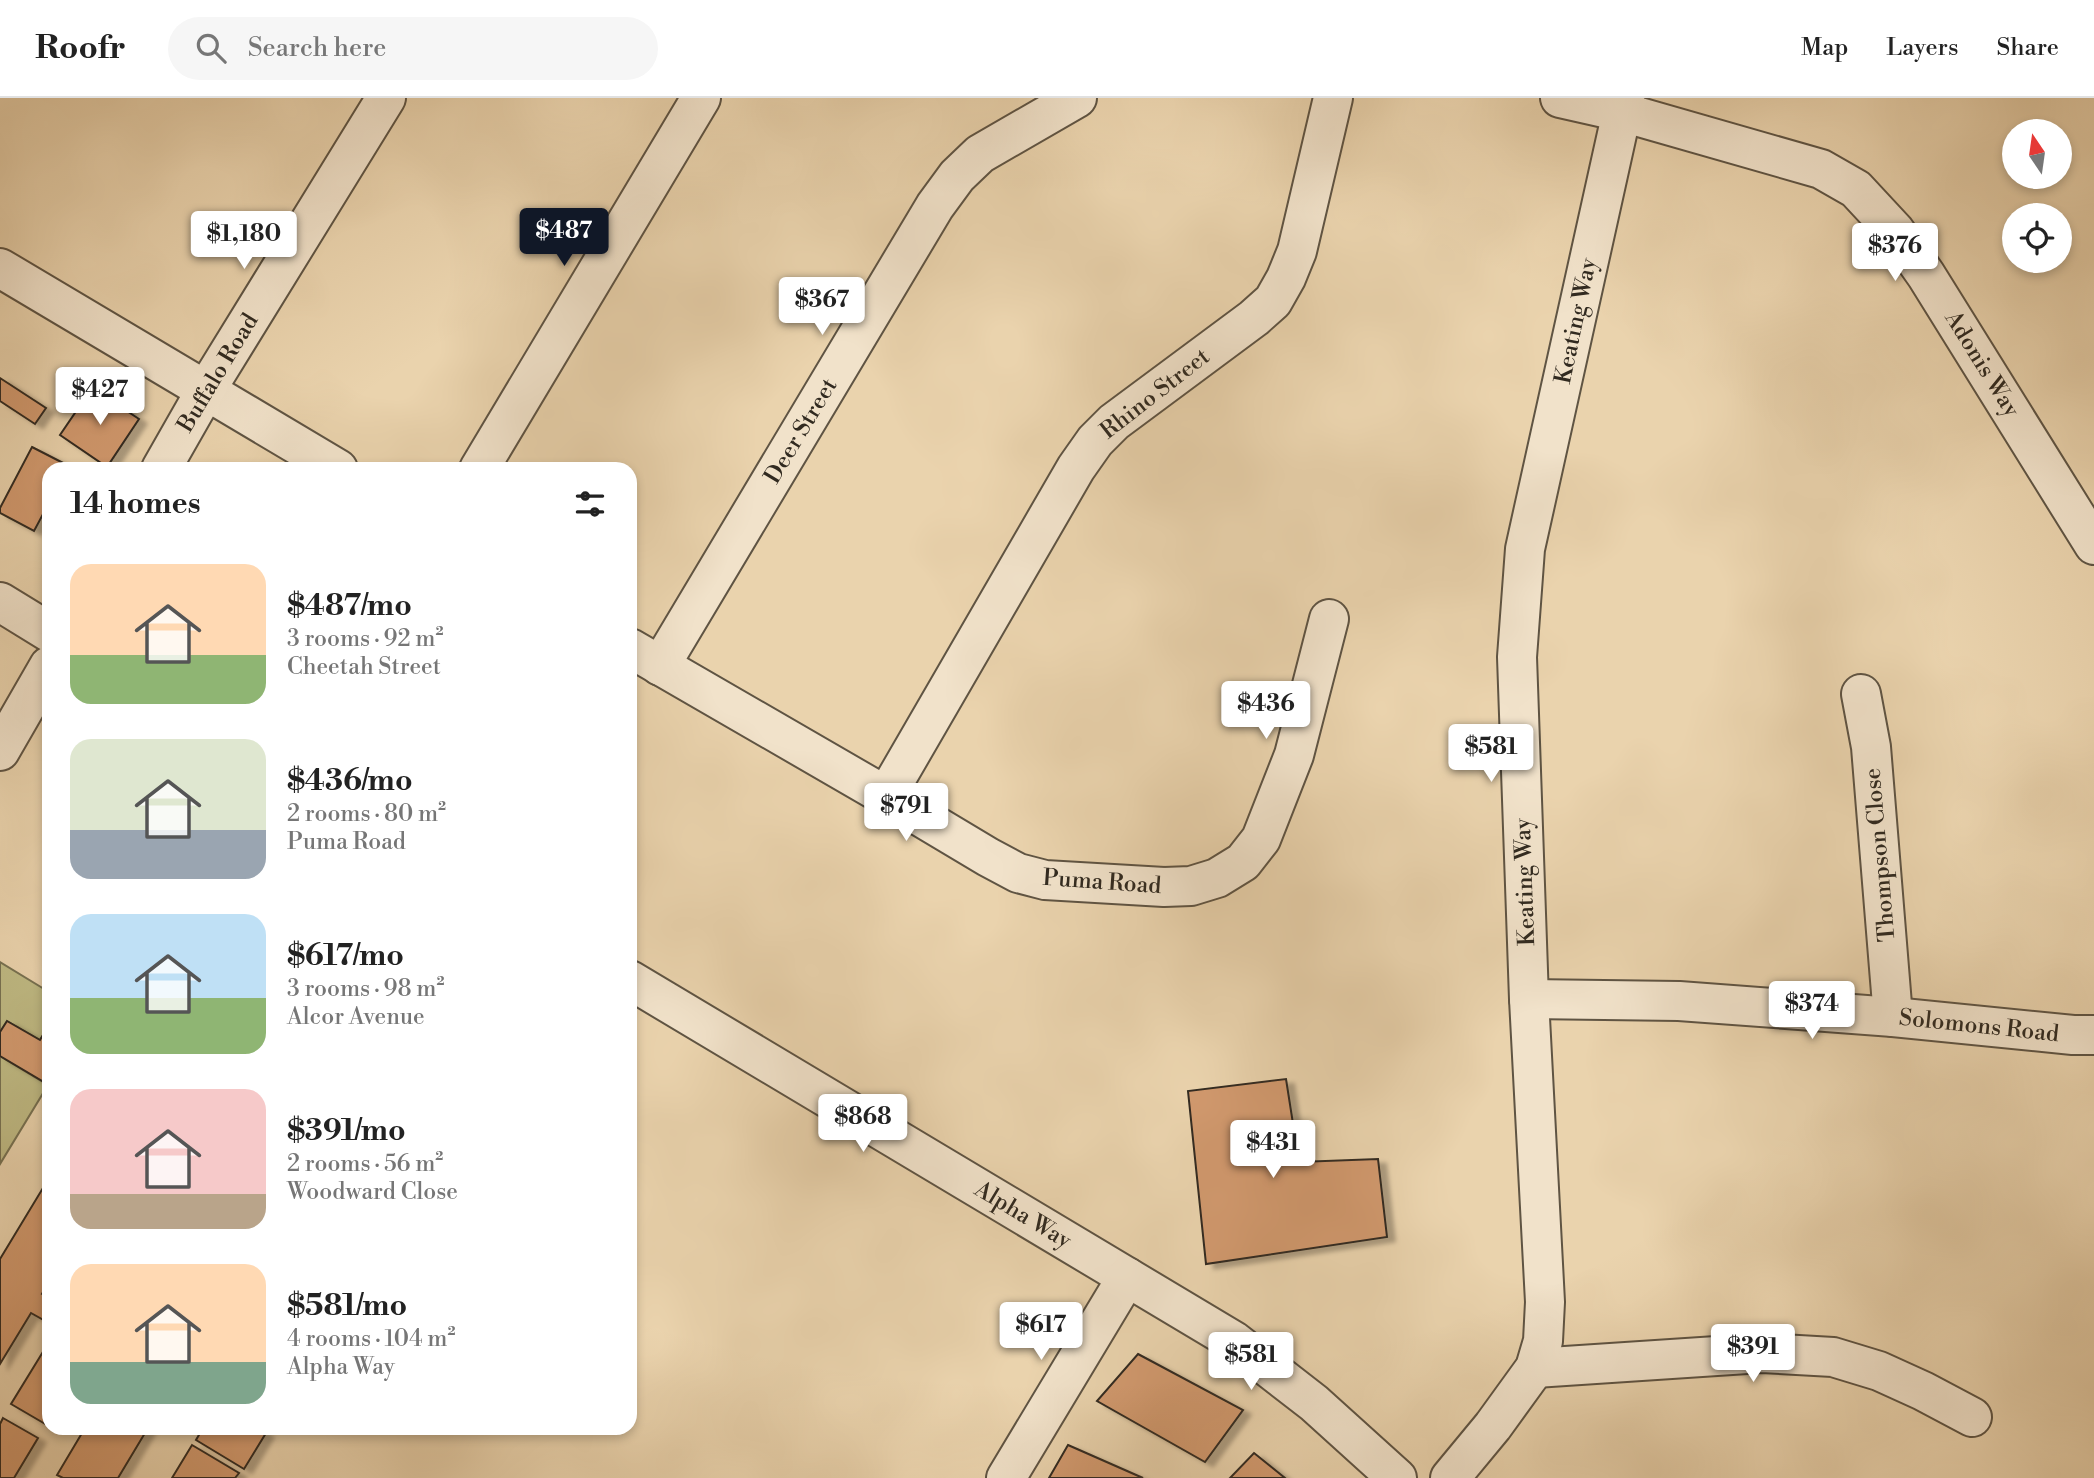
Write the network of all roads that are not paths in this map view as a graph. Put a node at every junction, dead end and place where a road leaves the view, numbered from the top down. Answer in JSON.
{"nodes":[{"id":1,"x":386,"y":98,"type":"edge"},
{"id":2,"x":701,"y":98,"type":"edge"},
{"id":3,"x":1077,"y":98,"type":"edge"},
{"id":4,"x":1333,"y":98,"type":"edge"},
{"id":5,"x":1560,"y":98,"type":"edge"},
{"id":6,"x":1623,"y":105,"type":"edge"},
{"id":7,"x":0,"y":268,"type":"edge"},
{"id":8,"x":206,"y":390,"type":"junction"},
{"id":9,"x":165,"y":462,"type":"edge"},
{"id":10,"x":326,"y":462,"type":"edge"},
{"id":11,"x":483,"y":462,"type":"edge"},
{"id":12,"x":2081,"y":496,"type":"edge"},
{"id":13,"x":2094,"y":545,"type":"edge"},
{"id":14,"x":0,"y":602,"type":"edge"},
{"id":15,"x":1329,"y":619,"type":"dead end"},
{"id":16,"x":42,"y":628,"type":"edge"},
{"id":17,"x":645,"y":657,"type":"edge"},
{"id":18,"x":42,"y":678,"type":"edge"},
{"id":19,"x":1861,"y":694,"type":"dead end"},
{"id":20,"x":0,"y":751,"type":"edge"},
{"id":21,"x":886,"y":796,"type":"junction"},
{"id":22,"x":637,"y":984,"type":"edge"},
{"id":23,"x":1529,"y":999,"type":"junction"},
{"id":24,"x":1893,"y":1017,"type":"junction"},
{"id":25,"x":2094,"y":1035,"type":"edge"},
{"id":26,"x":1127,"y":1277,"type":"junction"},
{"id":27,"x":1535,"y":1368,"type":"junction"},
{"id":28,"x":1972,"y":1417,"type":"dead end"},
{"id":29,"x":1006,"y":1478,"type":"edge"},
{"id":30,"x":1397,"y":1478,"type":"edge"},
{"id":31,"x":1450,"y":1478,"type":"edge"}],
"edges":[{"from":1,"to":8,"type":"street","name":"Buffalo Road"},
{"from":2,"to":11,"type":"street"},
{"from":3,"to":17,"type":"street","name":"Deer Street"},
{"from":4,"to":21,"type":"street","name":"Rhino Street"},
{"from":5,"to":6,"type":"street","name":"Adonis Way"},
{"from":6,"to":12,"type":"street","name":"Adonis Way"},
{"from":6,"to":23,"type":"street","name":"Keating Way"},
{"from":7,"to":8,"type":"street"},
{"from":8,"to":9,"type":"street","name":"Buffalo Road"},
{"from":8,"to":10,"type":"street"},
{"from":12,"to":13,"type":"street","name":"Adonis Way"},
{"from":14,"to":16,"type":"street"},
{"from":15,"to":21,"type":"street","name":"Puma Road"},
{"from":17,"to":21,"type":"street","name":"Puma Road"},
{"from":18,"to":20,"type":"street"},
{"from":19,"to":24,"type":"street","name":"Thompson Close"},
{"from":22,"to":26,"type":"street","name":"Alpha Way"},
{"from":23,"to":24,"type":"street","name":"Solomons Road"},
{"from":23,"to":27,"type":"street","name":"Keating Way"},
{"from":24,"to":25,"type":"street","name":"Solomons Road"},
{"from":26,"to":29,"type":"street"},
{"from":26,"to":30,"type":"street","name":"Alpha Way"},
{"from":27,"to":28,"type":"street"},
{"from":27,"to":31,"type":"street","name":"Keating Way"}]}
